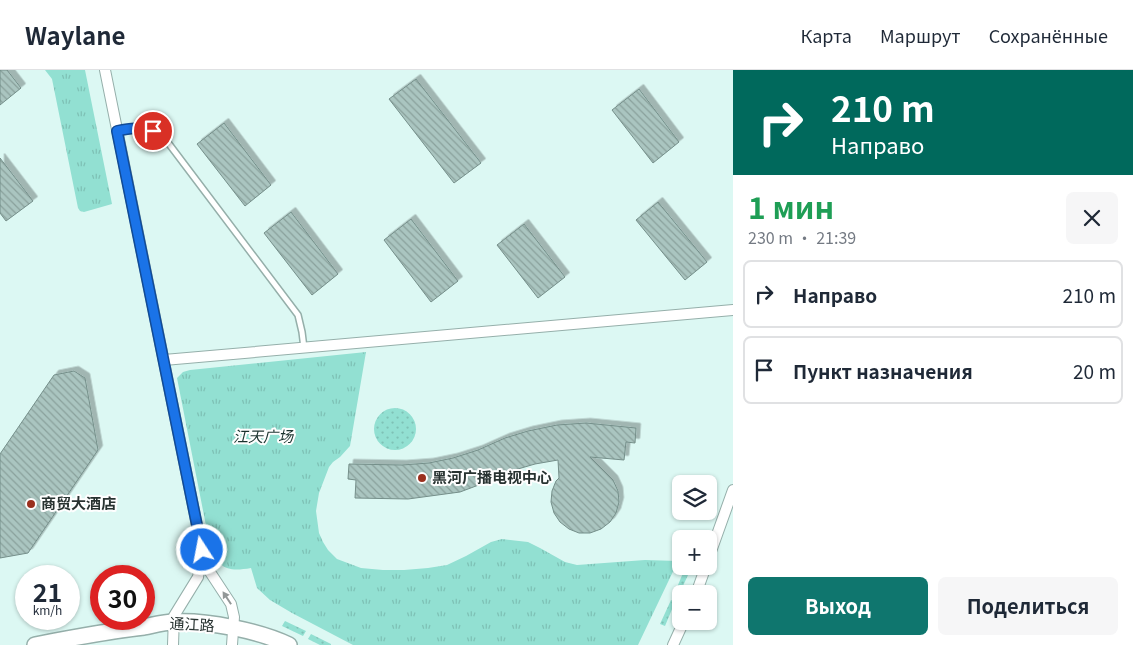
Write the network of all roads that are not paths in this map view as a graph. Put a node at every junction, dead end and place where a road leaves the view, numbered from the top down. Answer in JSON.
{"nodes":[{"id":1,"x":105,"y":70,"type":"edge"},
{"id":2,"x":117,"y":131,"type":"junction"},
{"id":3,"x":733,"y":310,"type":"edge"},
{"id":4,"x":304,"y":348,"type":"junction"},
{"id":5,"x":164,"y":360,"type":"junction"},
{"id":6,"x":733,"y":490,"type":"edge"},
{"id":7,"x":717,"y":535,"type":"edge"},
{"id":8,"x":202,"y":550,"type":"junction"},
{"id":9,"x":174,"y":622,"type":"junction"},
{"id":10,"x":233,"y":628,"type":"junction"},
{"id":11,"x":680,"y":630,"type":"edge"},
{"id":12,"x":34,"y":645,"type":"edge"},
{"id":13,"x":172,"y":645,"type":"edge"},
{"id":14,"x":232,"y":645,"type":"edge"},
{"id":15,"x":289,"y":645,"type":"edge"},
{"id":16,"x":673,"y":645,"type":"edge"}],
"edges":[{"from":1,"to":2,"type":"street"},
{"from":2,"to":4,"type":"lane"},
{"from":2,"to":5,"type":"street"},
{"from":3,"to":4,"type":"street"},
{"from":4,"to":5,"type":"street"},
{"from":5,"to":8,"type":"street"},
{"from":6,"to":7,"type":"street"},
{"from":8,"to":9,"type":"street"},
{"from":10,"to":8,"type":"street","one_way":true},
{"from":9,"to":10,"type":"main road","name":"通江路"},
{"from":9,"to":12,"type":"main road","name":"通江路"},
{"from":9,"to":13,"type":"street"},
{"from":10,"to":14,"type":"street"},
{"from":10,"to":15,"type":"main road","name":"通江路"},
{"from":11,"to":16,"type":"street"}]}
